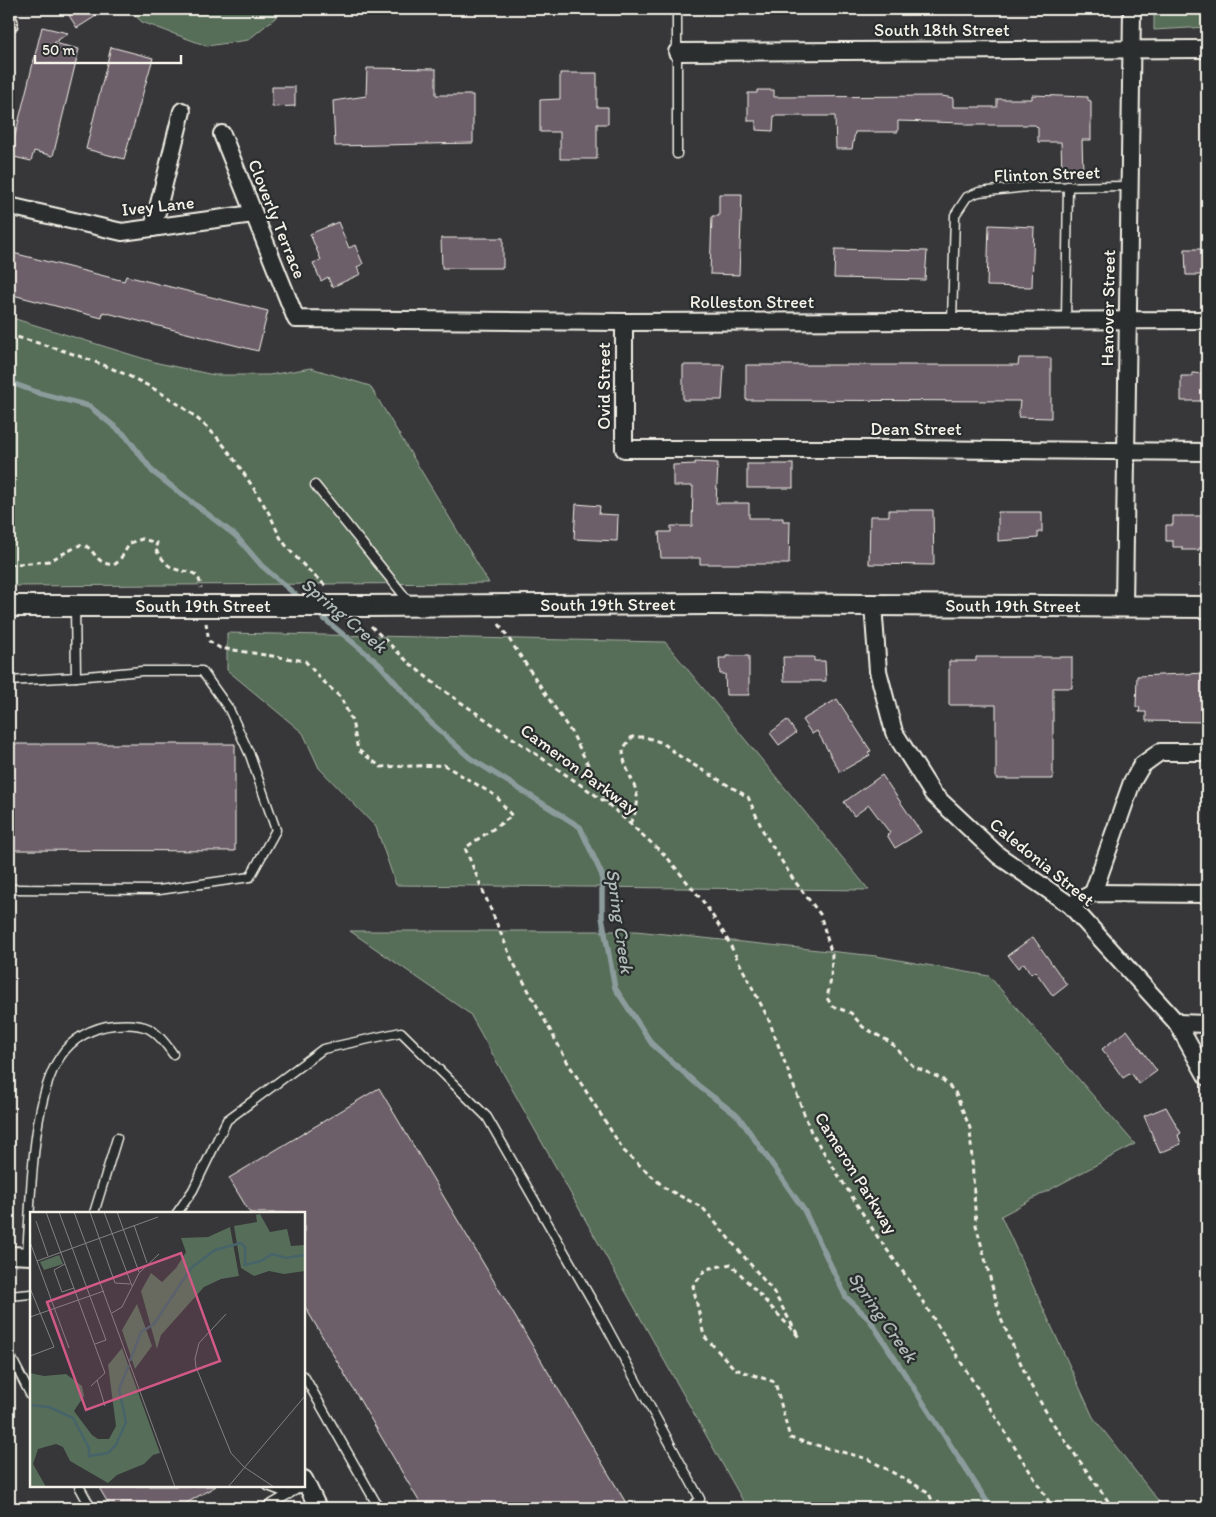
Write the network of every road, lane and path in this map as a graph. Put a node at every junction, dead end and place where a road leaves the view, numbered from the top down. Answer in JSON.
{"nodes":[{"id":1,"x":677,"y":9,"type":"edge"},
{"id":2,"x":1132,"y":9,"type":"edge"},
{"id":3,"x":1132,"y":50,"type":"junction"},
{"id":4,"x":1207,"y":50,"type":"edge"},
{"id":5,"x":677,"y":52,"type":"junction"},
{"id":6,"x":182,"y":112,"type":"dead end"},
{"id":7,"x":222,"y":134,"type":"dead end"},
{"id":8,"x":677,"y":154,"type":"dead end"},
{"id":9,"x":1068,"y":186,"type":"junction"},
{"id":10,"x":1130,"y":186,"type":"junction"},
{"id":11,"x":9,"y":206,"type":"edge"},
{"id":12,"x":253,"y":214,"type":"junction"},
{"id":13,"x":153,"y":228,"type":"junction"},
{"id":14,"x":296,"y":319,"type":"joint"},
{"id":15,"x":1066,"y":320,"type":"junction"},
{"id":16,"x":1128,"y":320,"type":"junction"},
{"id":17,"x":1207,"y":320,"type":"edge"},
{"id":18,"x":952,"y":321,"type":"junction"},
{"id":19,"x":624,"y":322,"type":"junction"},
{"id":20,"x":9,"y":335,"type":"edge"},
{"id":21,"x":624,"y":449,"type":"joint"},
{"id":22,"x":1126,"y":452,"type":"junction"},
{"id":23,"x":1207,"y":452,"type":"edge"},
{"id":24,"x":315,"y":485,"type":"dead end"},
{"id":25,"x":9,"y":565,"type":"edge"},
{"id":26,"x":329,"y":589,"type":"dead end"},
{"id":27,"x":873,"y":605,"type":"junction"},
{"id":28,"x":9,"y":606,"type":"edge"},
{"id":29,"x":76,"y":606,"type":"junction"},
{"id":30,"x":203,"y":606,"type":"junction"},
{"id":31,"x":413,"y":606,"type":"junction"},
{"id":32,"x":486,"y":606,"type":"junction"},
{"id":33,"x":1207,"y":607,"type":"edge"},
{"id":34,"x":1124,"y":608,"type":"junction"},
{"id":35,"x":364,"y":613,"type":"junction"},
{"id":36,"x":76,"y":677,"type":"junction"},
{"id":37,"x":9,"y":681,"type":"edge"},
{"id":38,"x":1207,"y":752,"type":"edge"},
{"id":39,"x":607,"y":802,"type":"junction"},
{"id":40,"x":630,"y":823,"type":"junction"},
{"id":41,"x":9,"y":890,"type":"edge"},
{"id":42,"x":1093,"y":893,"type":"junction"},
{"id":43,"x":1207,"y":894,"type":"edge"},
{"id":44,"x":1070,"y":905,"type":"junction"},
{"id":45,"x":1177,"y":1024,"type":"junction"},
{"id":46,"x":1207,"y":1024,"type":"edge"},
{"id":47,"x":173,"y":1054,"type":"dead end"},
{"id":48,"x":1207,"y":1077,"type":"edge"},
{"id":49,"x":117,"y":1138,"type":"dead end"},
{"id":50,"x":32,"y":1212,"type":"edge"},
{"id":51,"x":94,"y":1212,"type":"edge"},
{"id":52,"x":178,"y":1212,"type":"edge"},
{"id":53,"x":30,"y":1240,"type":"edge"},
{"id":54,"x":9,"y":1255,"type":"edge"},
{"id":55,"x":29,"y":1255,"type":"edge"},
{"id":56,"x":30,"y":1294,"type":"edge"},
{"id":57,"x":9,"y":1296,"type":"edge"},
{"id":58,"x":9,"y":1353,"type":"edge"},
{"id":59,"x":305,"y":1378,"type":"edge"},
{"id":60,"x":30,"y":1394,"type":"edge"},
{"id":61,"x":305,"y":1482,"type":"edge"},
{"id":62,"x":80,"y":1487,"type":"edge"},
{"id":63,"x":271,"y":1487,"type":"edge"},
{"id":64,"x":298,"y":1487,"type":"edge"},
{"id":65,"x":289,"y":1494,"type":"junction"},
{"id":66,"x":91,"y":1508,"type":"edge"},
{"id":67,"x":265,"y":1508,"type":"edge"},
{"id":68,"x":318,"y":1508,"type":"edge"},
{"id":69,"x":379,"y":1508,"type":"edge"},
{"id":70,"x":690,"y":1508,"type":"edge"},
{"id":71,"x":936,"y":1508,"type":"edge"},
{"id":72,"x":1053,"y":1508,"type":"edge"},
{"id":73,"x":1113,"y":1508,"type":"edge"}],
"edges":[{"from":1,"to":5,"type":"lane"},
{"from":2,"to":3,"type":"street","name":"Hanover Street"},
{"from":3,"to":4,"type":"street","name":"South 18th Street"},
{"from":3,"to":5,"type":"street","name":"South 18th Street"},
{"from":3,"to":10,"type":"street","name":"Hanover Street"},
{"from":5,"to":8,"type":"lane"},
{"from":6,"to":13,"type":"street"},
{"from":7,"to":12,"type":"street","name":"Cloverly Terrace"},
{"from":9,"to":10,"type":"lane","name":"Flinton Street"},
{"from":9,"to":15,"type":"lane"},
{"from":9,"to":18,"type":"lane","name":"Flinton Street"},
{"from":10,"to":16,"type":"street","name":"Hanover Street"},
{"from":11,"to":13,"type":"street","name":"Ivey Lane"},
{"from":12,"to":13,"type":"street","name":"Ivey Lane"},
{"from":12,"to":14,"type":"street","name":"Cloverly Terrace"},
{"from":14,"to":19,"type":"street","name":"Rolleston Street"},
{"from":15,"to":16,"type":"street","name":"Rolleston Street"},
{"from":15,"to":18,"type":"street","name":"Rolleston Street"},
{"from":16,"to":17,"type":"street","name":"Rolleston Street"},
{"from":16,"to":22,"type":"street","name":"Hanover Street"},
{"from":18,"to":19,"type":"street","name":"Rolleston Street"},
{"from":19,"to":21,"type":"street","name":"Ovid Street"},
{"from":20,"to":26,"type":"path"},
{"from":21,"to":22,"type":"street","name":"Dean Street"},
{"from":22,"to":23,"type":"street","name":"Dean Street"},
{"from":22,"to":34,"type":"street","name":"Hanover Street"},
{"from":24,"to":31,"type":"lane"},
{"from":25,"to":30,"type":"path"},
{"from":27,"to":32,"type":"street","name":"South 19th Street"},
{"from":27,"to":34,"type":"street","name":"South 19th Street"},
{"from":27,"to":44,"type":"street","name":"Caledonia Street"},
{"from":28,"to":29,"type":"street","name":"South 19th Street"},
{"from":29,"to":30,"type":"street","name":"South 19th Street"},
{"from":29,"to":36,"type":"lane"},
{"from":30,"to":35,"type":"street","name":"South 19th Street","bridge":true},
{"from":30,"to":71,"type":"path"},
{"from":31,"to":32,"type":"street","name":"South 19th Street"},
{"from":31,"to":35,"type":"street","name":"South 19th Street"},
{"from":32,"to":39,"type":"path"},
{"from":33,"to":34,"type":"street","name":"South 19th Street"},
{"from":35,"to":39,"type":"path","name":"Cameron Parkway"},
{"from":36,"to":37,"type":"lane"},
{"from":36,"to":41,"type":"lane"},
{"from":38,"to":42,"type":"street"},
{"from":39,"to":40,"type":"path","name":"Cameron Parkway"},
{"from":40,"to":72,"type":"path","name":"Cameron Parkway"},
{"from":40,"to":73,"type":"path"},
{"from":42,"to":43,"type":"street"},
{"from":42,"to":44,"type":"street"},
{"from":44,"to":45,"type":"street","name":"Caledonia Street"},
{"from":45,"to":46,"type":"street"},
{"from":45,"to":48,"type":"street","name":"Caledonia Street"},
{"from":47,"to":50,"type":"lane"},
{"from":49,"to":51,"type":"lane"},
{"from":52,"to":70,"type":"lane"},
{"from":53,"to":55,"type":"lane"},
{"from":54,"to":55,"type":"street"},
{"from":56,"to":57,"type":"lane"},
{"from":58,"to":60,"type":"lane"},
{"from":59,"to":69,"type":"lane"},
{"from":61,"to":68,"type":"street"},
{"from":62,"to":66,"type":"lane"},
{"from":63,"to":65,"type":"lane"},
{"from":64,"to":65,"type":"lane"},
{"from":65,"to":67,"type":"lane"}]}
